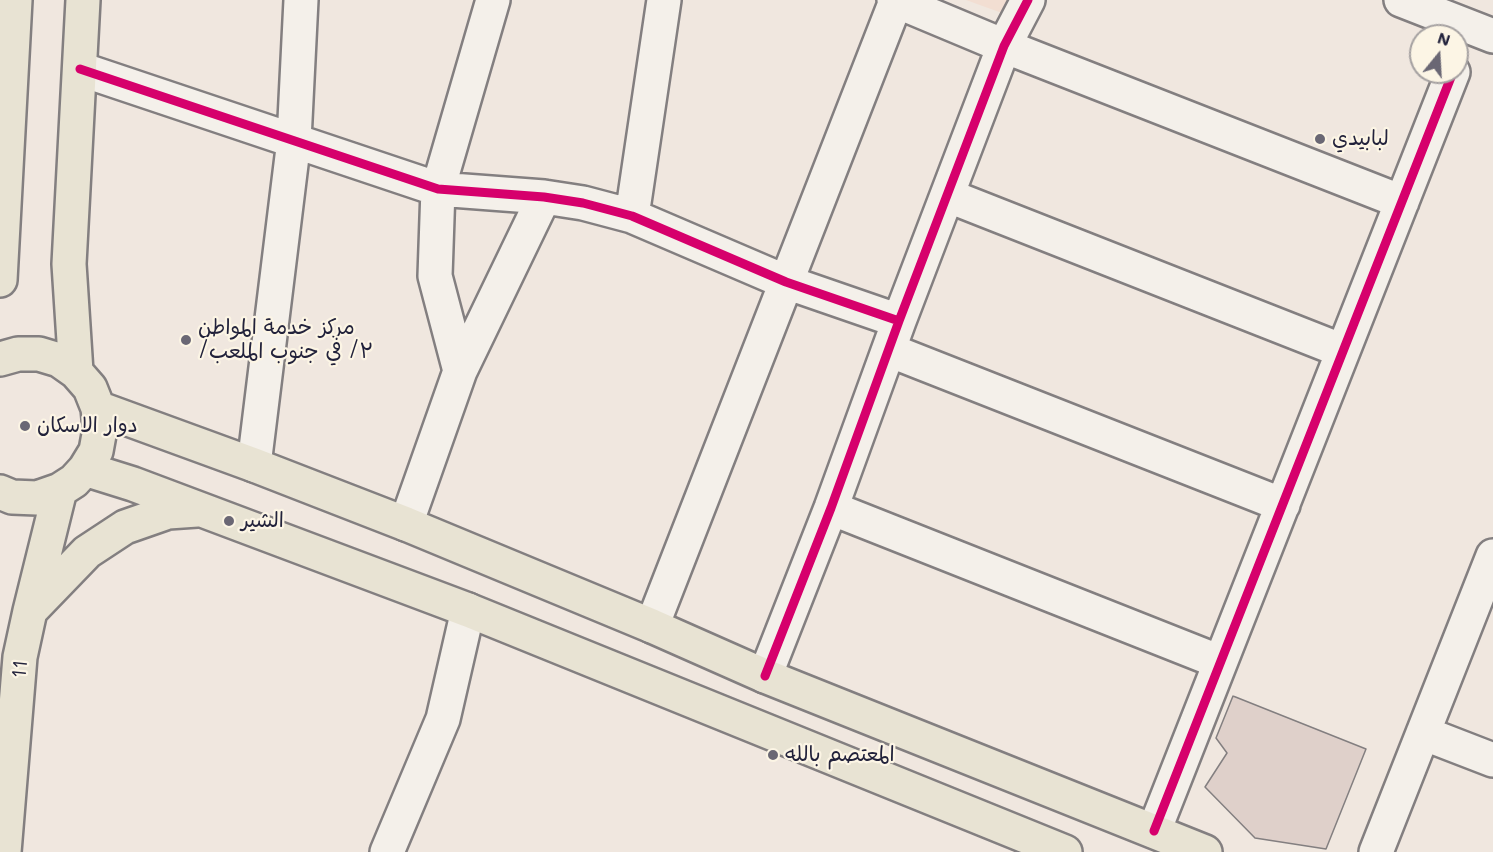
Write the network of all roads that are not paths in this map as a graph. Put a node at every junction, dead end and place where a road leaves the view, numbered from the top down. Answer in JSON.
{"nodes":[{"id":1,"x":15,"y":0,"type":"edge"},
{"id":2,"x":83,"y":0,"type":"edge"},
{"id":3,"x":301,"y":0,"type":"edge"},
{"id":4,"x":493,"y":0,"type":"edge"},
{"id":5,"x":664,"y":0,"type":"edge"},
{"id":6,"x":895,"y":0,"type":"edge"},
{"id":7,"x":1028,"y":0,"type":"edge"},
{"id":8,"x":1401,"y":0,"type":"edge"},
{"id":9,"x":1482,"y":32,"type":"edge"},
{"id":10,"x":1004,"y":46,"type":"junction"},
{"id":11,"x":1469,"y":47,"type":"edge"},
{"id":12,"x":80,"y":69,"type":"junction"},
{"id":13,"x":1448,"y":84,"type":"edge"},
{"id":14,"x":294,"y":140,"type":"junction"},
{"id":15,"x":438,"y":189,"type":"junction"},
{"id":16,"x":948,"y":196,"type":"junction"},
{"id":17,"x":544,"y":197,"type":"junction"},
{"id":18,"x":1402,"y":202,"type":"junction"},
{"id":19,"x":633,"y":216,"type":"junction"},
{"id":20,"x":0,"y":280,"type":"edge"},
{"id":21,"x":786,"y":282,"type":"junction"},
{"id":22,"x":894,"y":336,"type":"junction"},
{"id":23,"x":1343,"y":351,"type":"junction"},
{"id":24,"x":0,"y":359,"type":"edge"},
{"id":25,"x":460,"y":371,"type":"junction"},
{"id":26,"x":76,"y":372,"type":"junction"},
{"id":27,"x":98,"y":408,"type":"junction"},
{"id":28,"x":254,"y":465,"type":"junction"},
{"id":29,"x":86,"y":469,"type":"junction"},
{"id":30,"x":60,"y":490,"type":"junction"},
{"id":31,"x":0,"y":492,"type":"edge"},
{"id":32,"x":1283,"y":505,"type":"junction"},
{"id":33,"x":831,"y":508,"type":"junction"},
{"id":34,"x":202,"y":510,"type":"junction"},
{"id":35,"x":406,"y":524,"type":"junction"},
{"id":36,"x":1490,"y":573,"type":"edge"},
{"id":37,"x":468,"y":610,"type":"junction"},
{"id":38,"x":30,"y":611,"type":"junction"},
{"id":39,"x":652,"y":626,"type":"junction"},
{"id":40,"x":1220,"y":662,"type":"junction"},
{"id":41,"x":765,"y":676,"type":"junction"},
{"id":42,"x":1423,"y":733,"type":"junction"},
{"id":43,"x":1493,"y":760,"type":"edge"},
{"id":44,"x":1154,"y":831,"type":"junction"},
{"id":45,"x":4,"y":852,"type":"edge"},
{"id":46,"x":387,"y":852,"type":"edge"},
{"id":47,"x":1065,"y":852,"type":"edge"},
{"id":48,"x":1205,"y":852,"type":"edge"},
{"id":49,"x":1376,"y":852,"type":"edge"}],
"edges":[{"from":1,"to":20,"type":"main road"},
{"from":2,"to":12,"type":"main road"},
{"from":3,"to":14,"type":"street"},
{"from":4,"to":15,"type":"street"},
{"from":5,"to":19,"type":"street"},
{"from":6,"to":10,"type":"street"},
{"from":6,"to":21,"type":"street"},
{"from":7,"to":10,"type":"street"},
{"from":8,"to":9,"type":"street"},
{"from":9,"to":11,"type":"street"},
{"from":10,"to":16,"type":"street"},
{"from":10,"to":18,"type":"street"},
{"from":12,"to":14,"type":"street"},
{"from":12,"to":26,"type":"main road"},
{"from":13,"to":18,"type":"street"},
{"from":14,"to":15,"type":"street"},
{"from":14,"to":28,"type":"street"},
{"from":15,"to":17,"type":"street"},
{"from":15,"to":25,"type":"street"},
{"from":16,"to":22,"type":"street"},
{"from":16,"to":23,"type":"street"},
{"from":17,"to":19,"type":"street"},
{"from":17,"to":25,"type":"street"},
{"from":18,"to":23,"type":"street"},
{"from":19,"to":21,"type":"street"},
{"from":21,"to":22,"type":"street"},
{"from":21,"to":39,"type":"street"},
{"from":22,"to":32,"type":"street"},
{"from":22,"to":33,"type":"street"},
{"from":23,"to":32,"type":"street"},
{"from":24,"to":26,"type":"main road"},
{"from":25,"to":35,"type":"street"},
{"from":26,"to":27,"type":"main road"},
{"from":27,"to":28,"type":"main road"},
{"from":27,"to":29,"type":"main road"},
{"from":28,"to":35,"type":"main road"},
{"from":29,"to":30,"type":"main road"},
{"from":29,"to":34,"type":"main road"},
{"from":30,"to":31,"type":"main road"},
{"from":30,"to":38,"type":"main road","name":"11"},
{"from":32,"to":40,"type":"street"},
{"from":33,"to":40,"type":"street"},
{"from":33,"to":41,"type":"street"},
{"from":34,"to":37,"type":"main road"},
{"from":34,"to":38,"type":"main road"},
{"from":35,"to":39,"type":"main road"},
{"from":36,"to":42,"type":"street"},
{"from":37,"to":46,"type":"street"},
{"from":37,"to":47,"type":"main road"},
{"from":38,"to":45,"type":"main road","name":"11"},
{"from":39,"to":41,"type":"main road"},
{"from":40,"to":44,"type":"street"},
{"from":41,"to":44,"type":"main road"},
{"from":42,"to":43,"type":"street"},
{"from":42,"to":49,"type":"street"},
{"from":44,"to":48,"type":"main road"}]}
